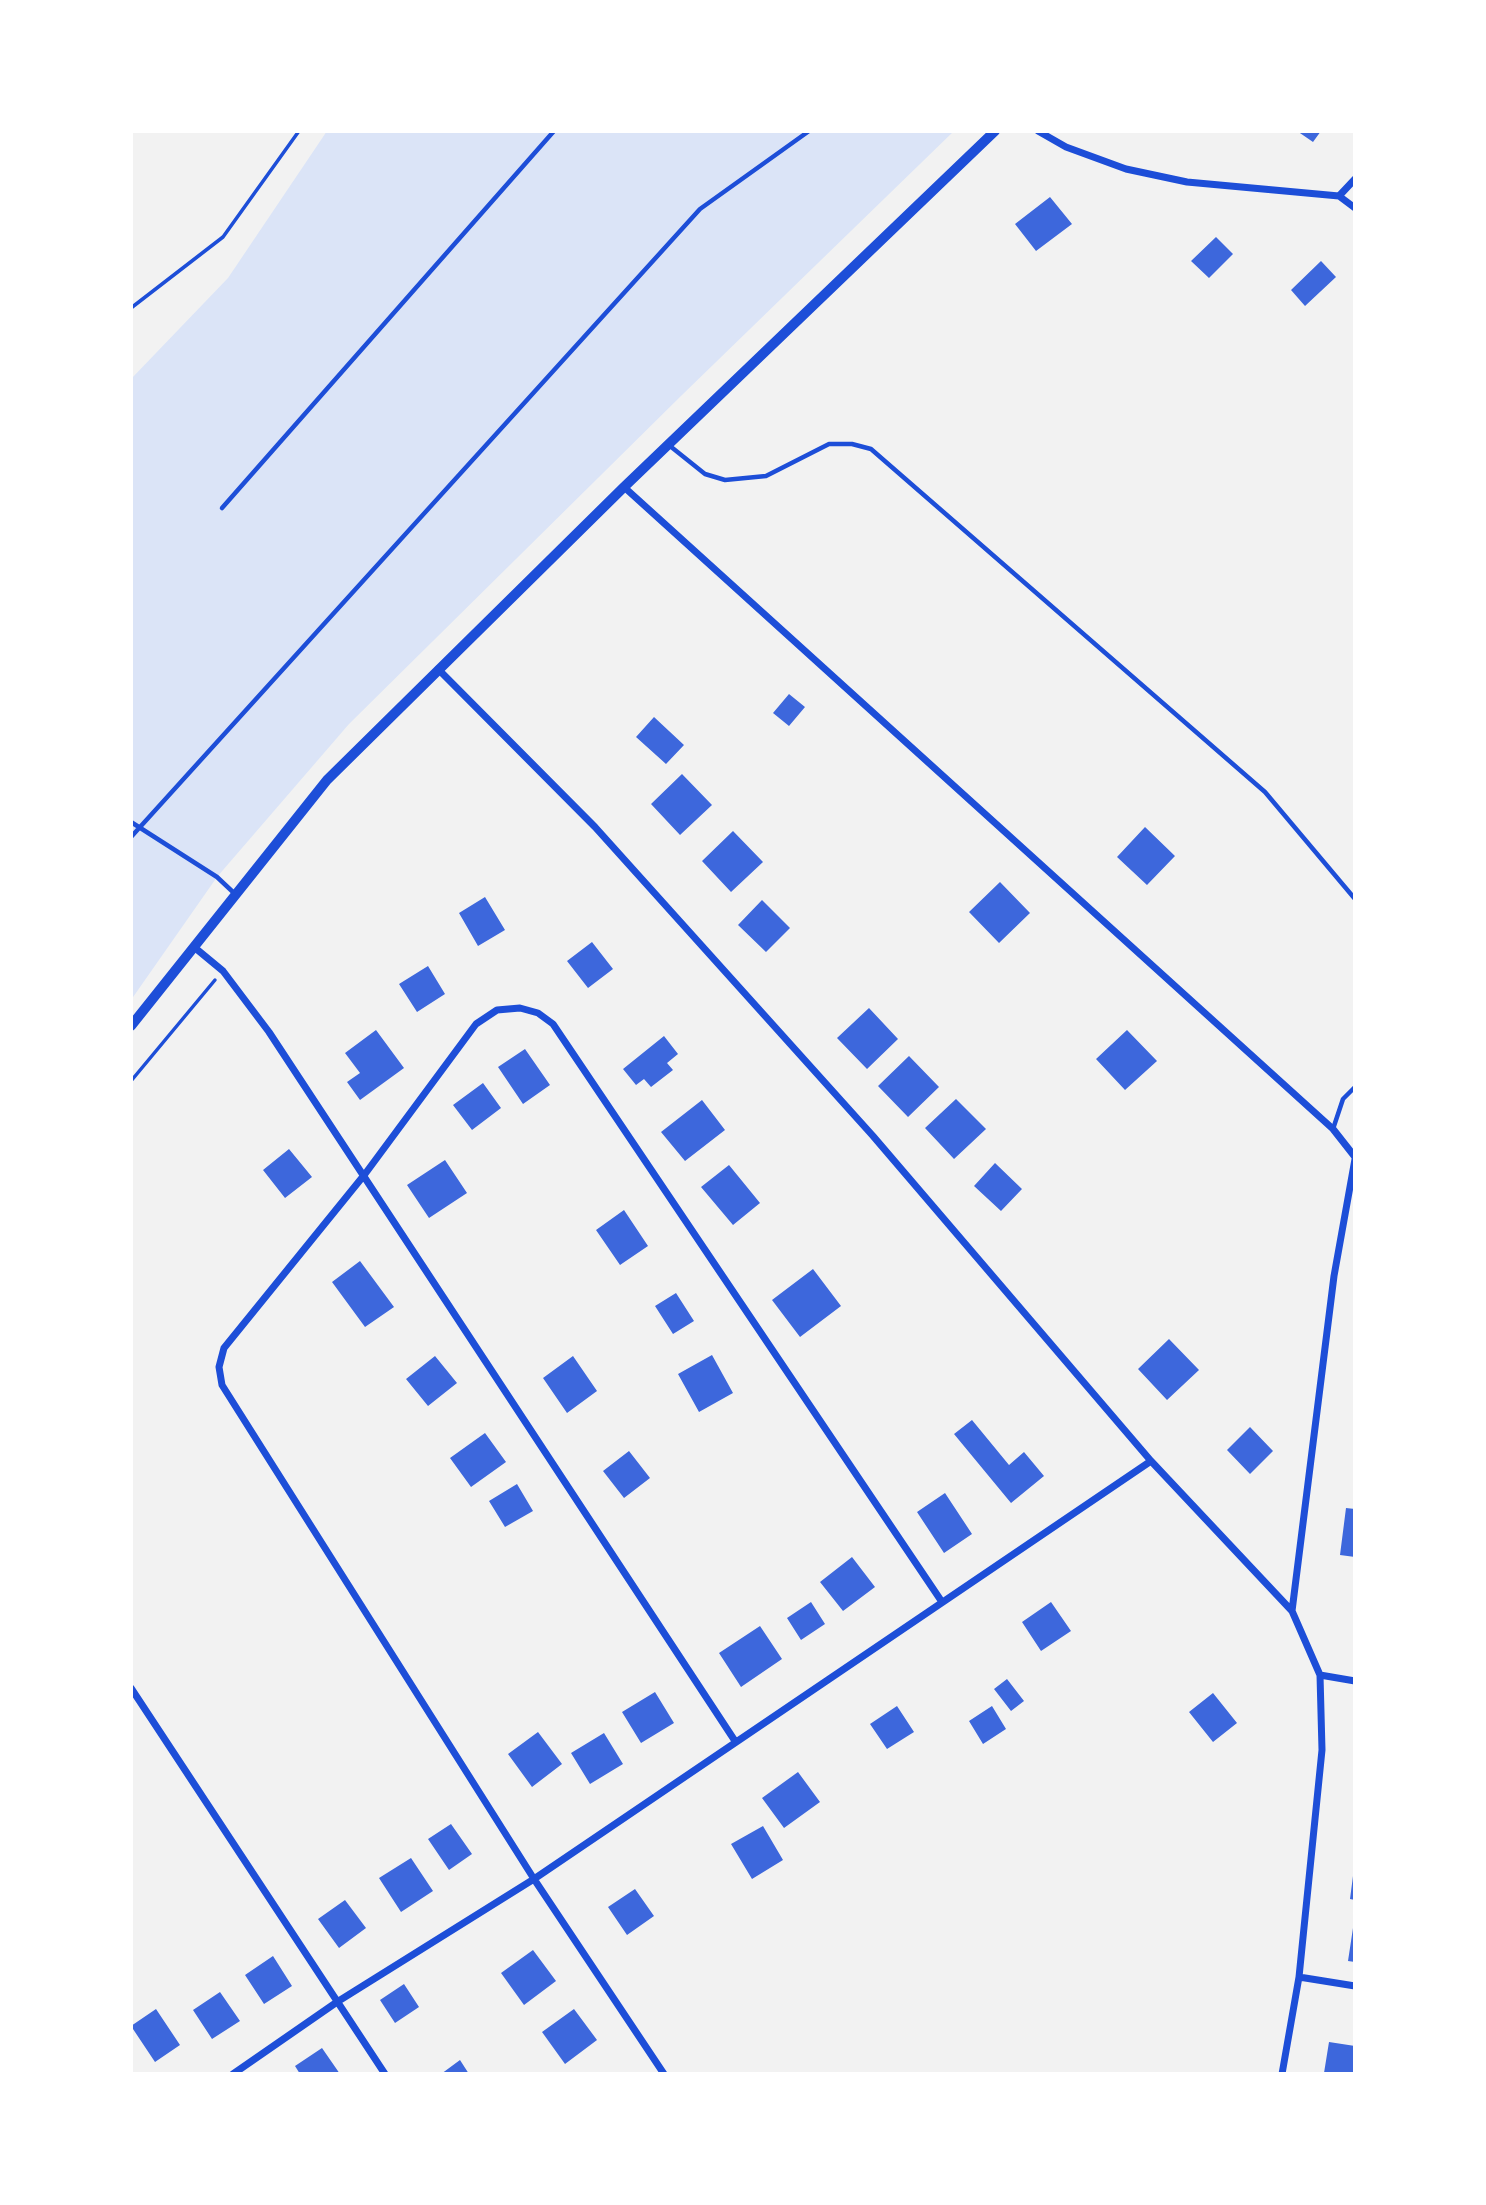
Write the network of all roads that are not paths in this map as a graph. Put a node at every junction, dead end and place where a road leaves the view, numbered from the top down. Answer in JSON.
{"nodes":[{"id":1,"x":554,"y":131,"type":"edge"},
{"id":2,"x":809,"y":131,"type":"edge"},
{"id":3,"x":995,"y":131,"type":"edge"},
{"id":4,"x":1038,"y":131,"type":"edge"},
{"id":5,"x":1355,"y":179,"type":"edge"},
{"id":6,"x":1339,"y":196,"type":"junction"},
{"id":7,"x":1355,"y":208,"type":"edge"},
{"id":8,"x":668,"y":445,"type":"junction"},
{"id":9,"x":624,"y":487,"type":"junction"},
{"id":10,"x":222,"y":508,"type":"dead end"},
{"id":11,"x":438,"y":669,"type":"junction"},
{"id":12,"x":131,"y":822,"type":"edge"},
{"id":13,"x":139,"y":828,"type":"junction"},
{"id":14,"x":131,"y":837,"type":"edge"},
{"id":15,"x":235,"y":894,"type":"junction"},
{"id":16,"x":1355,"y":899,"type":"edge"},
{"id":17,"x":194,"y":947,"type":"junction"},
{"id":18,"x":131,"y":1027,"type":"edge"},
{"id":19,"x":1355,"y":1087,"type":"edge"},
{"id":20,"x":1333,"y":1129,"type":"junction"},
{"id":21,"x":1355,"y":1158,"type":"edge"},
{"id":22,"x":365,"y":1174,"type":"junction"},
{"id":23,"x":1151,"y":1461,"type":"junction"},
{"id":24,"x":942,"y":1602,"type":"junction"},
{"id":25,"x":1292,"y":1611,"type":"junction"},
{"id":26,"x":1320,"y":1675,"type":"junction"},
{"id":27,"x":1355,"y":1681,"type":"edge"},
{"id":28,"x":131,"y":1688,"type":"edge"},
{"id":29,"x":734,"y":1741,"type":"junction"},
{"id":30,"x":534,"y":1879,"type":"junction"},
{"id":31,"x":1299,"y":1977,"type":"junction"},
{"id":32,"x":1355,"y":1986,"type":"edge"},
{"id":33,"x":337,"y":2001,"type":"junction"},
{"id":34,"x":233,"y":2074,"type":"edge"},
{"id":35,"x":385,"y":2074,"type":"edge"},
{"id":36,"x":664,"y":2074,"type":"edge"},
{"id":37,"x":1282,"y":2074,"type":"edge"}],
"edges":[{"from":1,"to":10,"type":"lane"},
{"from":2,"to":13,"type":"lane"},
{"from":3,"to":8,"type":"street"},
{"from":4,"to":6,"type":"street"},
{"from":5,"to":6,"type":"street"},
{"from":6,"to":7,"type":"street"},
{"from":8,"to":9,"type":"street"},
{"from":8,"to":16,"type":"lane"},
{"from":9,"to":11,"type":"street"},
{"from":9,"to":20,"type":"street"},
{"from":11,"to":15,"type":"street"},
{"from":11,"to":23,"type":"street"},
{"from":12,"to":13,"type":"lane"},
{"from":13,"to":14,"type":"lane"},
{"from":13,"to":15,"type":"lane"},
{"from":15,"to":17,"type":"street"},
{"from":17,"to":18,"type":"street"},
{"from":17,"to":22,"type":"street"},
{"from":19,"to":20,"type":"lane"},
{"from":20,"to":21,"type":"street"},
{"from":21,"to":25,"type":"street"},
{"from":22,"to":24,"type":"street"},
{"from":22,"to":29,"type":"street"},
{"from":22,"to":30,"type":"street"},
{"from":23,"to":24,"type":"street"},
{"from":23,"to":25,"type":"street"},
{"from":24,"to":29,"type":"street"},
{"from":25,"to":26,"type":"street"},
{"from":26,"to":27,"type":"street"},
{"from":26,"to":31,"type":"street"},
{"from":28,"to":33,"type":"street"},
{"from":29,"to":30,"type":"street"},
{"from":30,"to":33,"type":"street"},
{"from":30,"to":36,"type":"street"},
{"from":31,"to":32,"type":"street"},
{"from":31,"to":37,"type":"street"},
{"from":33,"to":34,"type":"street"},
{"from":33,"to":35,"type":"street"}]}
